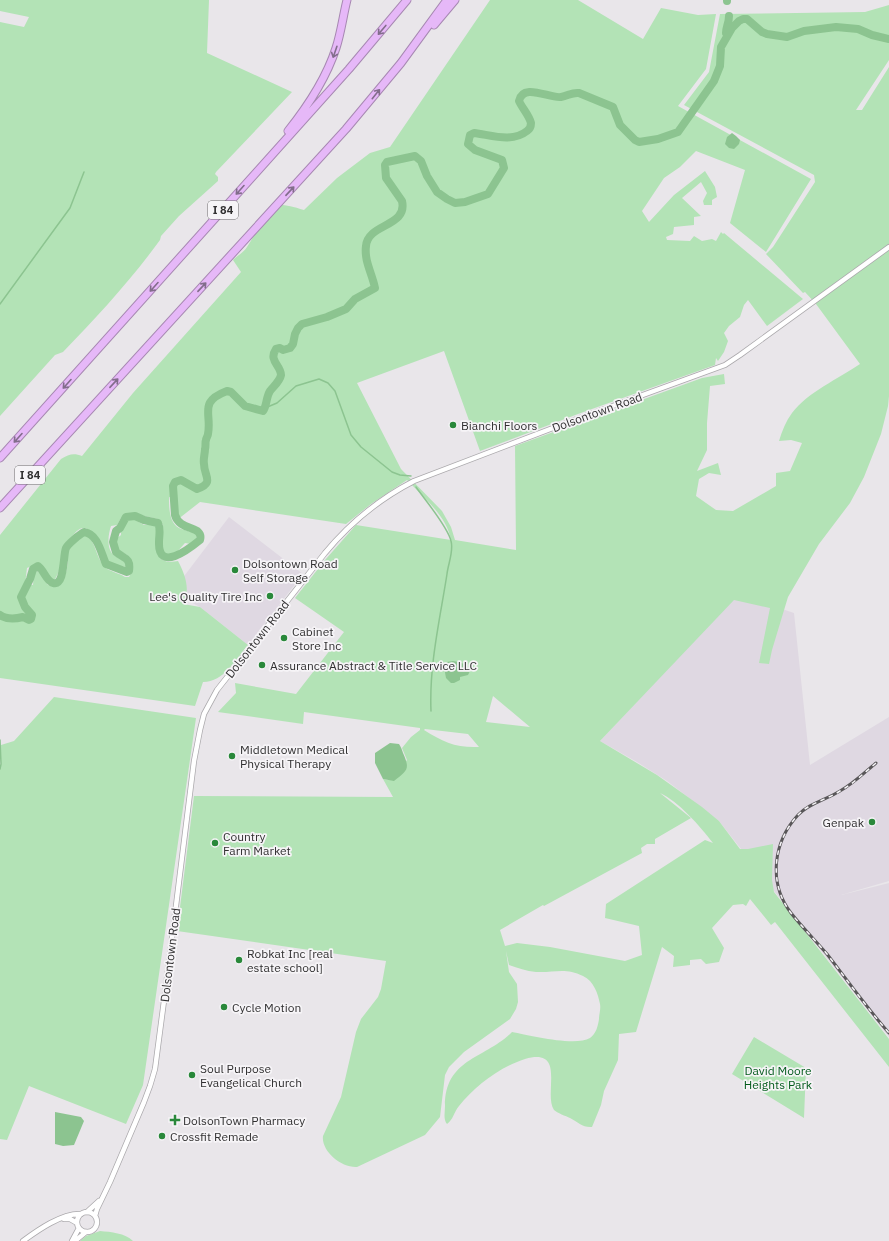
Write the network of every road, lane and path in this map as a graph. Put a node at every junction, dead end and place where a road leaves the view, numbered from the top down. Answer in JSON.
{"nodes":[{"id":1,"x":347,"y":0,"type":"edge"},
{"id":2,"x":407,"y":0,"type":"edge"},
{"id":3,"x":447,"y":0,"type":"edge"},
{"id":4,"x":455,"y":0,"type":"edge"},
{"id":5,"x":401,"y":63,"type":"junction"},
{"id":6,"x":256,"y":173,"type":"junction"},
{"id":7,"x":889,"y":247,"type":"edge"},
{"id":8,"x":0,"y":458,"type":"edge"},
{"id":9,"x":0,"y":508,"type":"edge"},
{"id":10,"x":101,"y":1198,"type":"junction"},
{"id":11,"x":87,"y":1212,"type":"junction"},
{"id":12,"x":81,"y":1214,"type":"junction"},
{"id":13,"x":95,"y":1216,"type":"junction"},
{"id":14,"x":60,"y":1219,"type":"junction"},
{"id":15,"x":77,"y":1223,"type":"junction"},
{"id":16,"x":79,"y":1228,"type":"junction"},
{"id":17,"x":86,"y":1232,"type":"junction"},
{"id":18,"x":23,"y":1241,"type":"edge"},
{"id":19,"x":72,"y":1241,"type":"edge"},
{"id":20,"x":75,"y":1241,"type":"edge"}],
"edges":[{"from":1,"to":6,"type":"highway","one_way":true},
{"from":2,"to":6,"type":"highway","number":"I 84","one_way":true},
{"from":3,"to":5,"type":"highway","number":"I 84"},
{"from":4,"to":5,"type":"highway"},
{"from":9,"to":5,"type":"highway","number":"I 84","one_way":true},
{"from":6,"to":8,"type":"highway","number":"I 84","one_way":true},
{"from":7,"to":10,"type":"street","name":"Dolsontown Road"},
{"from":10,"to":11,"type":"street","name":"Dolsontown Road"},
{"from":10,"to":13,"type":"street","name":"Dolsontown Road"},
{"from":11,"to":12,"type":"street"},
{"from":11,"to":13,"type":"street"},
{"from":12,"to":14,"type":"street"},
{"from":12,"to":15,"type":"street"},
{"from":13,"to":17,"type":"street"},
{"from":14,"to":15,"type":"street"},
{"from":14,"to":18,"type":"street"},
{"from":15,"to":16,"type":"street"},
{"from":16,"to":17,"type":"street"},
{"from":16,"to":19,"type":"street"},
{"from":17,"to":20,"type":"street"}]}
